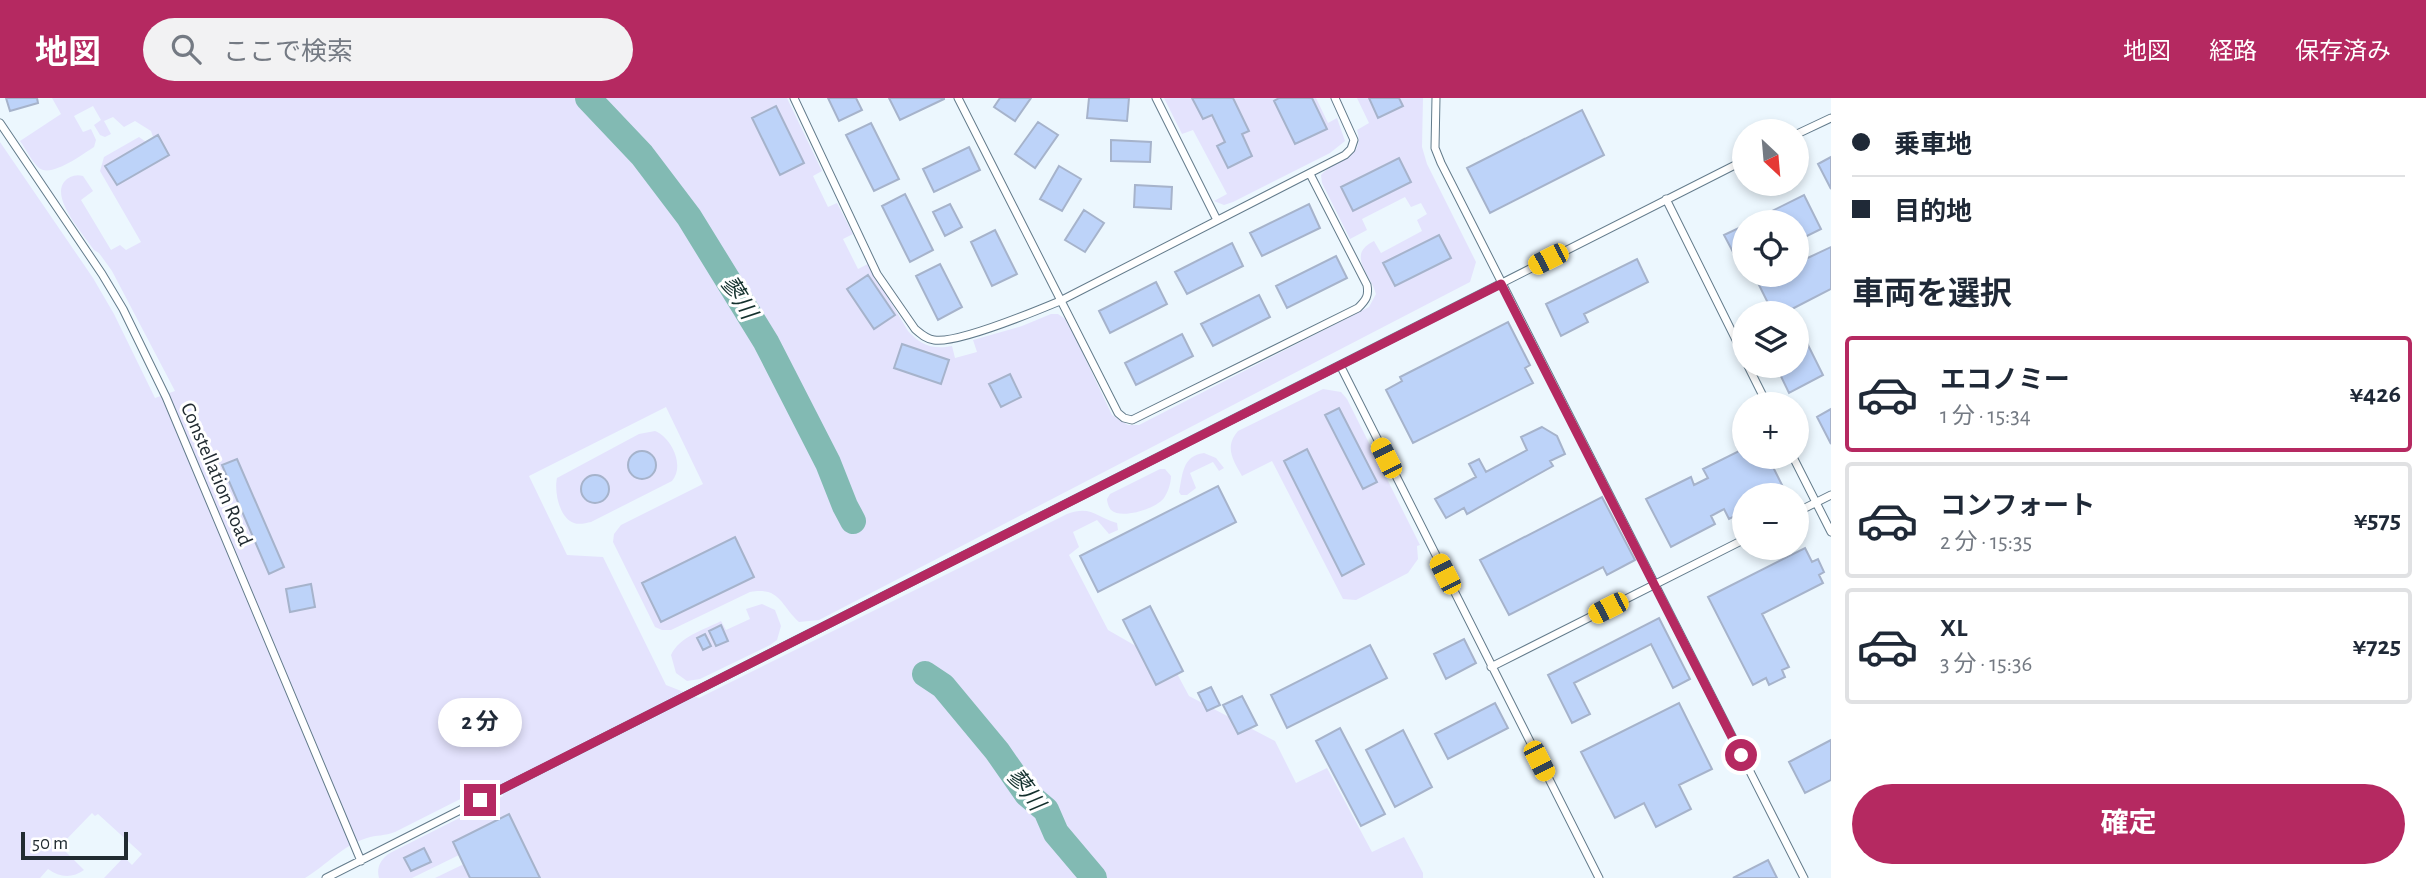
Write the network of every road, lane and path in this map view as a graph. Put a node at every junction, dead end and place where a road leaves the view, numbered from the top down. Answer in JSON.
{"nodes":[{"id":1,"x":794,"y":98,"type":"edge"},
{"id":2,"x":958,"y":98,"type":"edge"},
{"id":3,"x":1156,"y":98,"type":"edge"},
{"id":4,"x":1335,"y":98,"type":"edge"},
{"id":5,"x":1436,"y":98,"type":"edge"},
{"id":6,"x":1831,"y":118,"type":"edge"},
{"id":7,"x":0,"y":122,"type":"edge"},
{"id":8,"x":1810,"y":128,"type":"edge"},
{"id":9,"x":1732,"y":166,"type":"edge"},
{"id":10,"x":1310,"y":173,"type":"junction"},
{"id":11,"x":1666,"y":199,"type":"junction"},
{"id":12,"x":1217,"y":220,"type":"junction"},
{"id":13,"x":1501,"y":284,"type":"junction"},
{"id":14,"x":1060,"y":301,"type":"junction"},
{"id":15,"x":1732,"y":332,"type":"edge"},
{"id":16,"x":1340,"y":365,"type":"junction"},
{"id":17,"x":1799,"y":469,"type":"edge"},
{"id":18,"x":1831,"y":495,"type":"edge"},
{"id":19,"x":1816,"y":503,"type":"junction"},
{"id":20,"x":1809,"y":506,"type":"edge"},
{"id":21,"x":1831,"y":533,"type":"edge"},
{"id":22,"x":1732,"y":546,"type":"edge"},
{"id":23,"x":1655,"y":584,"type":"junction"},
{"id":24,"x":1492,"y":667,"type":"junction"},
{"id":25,"x":361,"y":861,"type":"junction"},
{"id":26,"x":326,"y":878,"type":"edge"},
{"id":27,"x":1599,"y":878,"type":"edge"},
{"id":28,"x":1804,"y":878,"type":"edge"}],
"edges":[{"from":1,"to":14,"type":"lane"},
{"from":2,"to":14,"type":"lane"},
{"from":3,"to":12,"type":"lane"},
{"from":4,"to":10,"type":"lane"},
{"from":5,"to":13,"type":"lane"},
{"from":6,"to":8,"type":"lane"},
{"from":7,"to":25,"type":"lane","name":"Constellation Road"},
{"from":9,"to":11,"type":"lane"},
{"from":10,"to":12,"type":"lane"},
{"from":10,"to":14,"type":"lane"},
{"from":11,"to":13,"type":"lane"},
{"from":11,"to":15,"type":"lane"},
{"from":12,"to":14,"type":"lane"},
{"from":13,"to":16,"type":"lane"},
{"from":13,"to":23,"type":"lane"},
{"from":16,"to":24,"type":"lane"},
{"from":16,"to":25,"type":"lane"},
{"from":17,"to":19,"type":"lane"},
{"from":18,"to":19,"type":"lane"},
{"from":19,"to":20,"type":"lane"},
{"from":19,"to":21,"type":"lane"},
{"from":22,"to":23,"type":"lane"},
{"from":23,"to":24,"type":"lane"},
{"from":23,"to":28,"type":"lane"},
{"from":24,"to":27,"type":"lane"},
{"from":25,"to":26,"type":"lane"}]}
